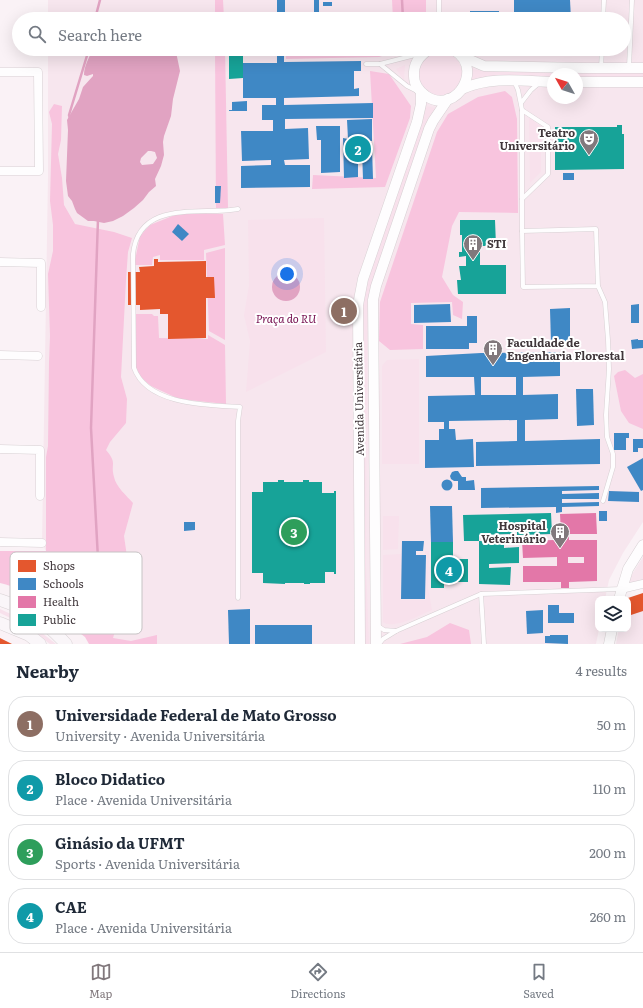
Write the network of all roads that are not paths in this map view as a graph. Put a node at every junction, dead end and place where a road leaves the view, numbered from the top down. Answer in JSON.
{"nodes":[{"id":1,"x":439,"y":0,"type":"edge"},
{"id":2,"x":604,"y":0,"type":"edge"},
{"id":3,"x":632,"y":0,"type":"edge"},
{"id":4,"x":440,"y":12,"type":"edge"},
{"id":5,"x":603,"y":12,"type":"edge"},
{"id":6,"x":631,"y":23,"type":"edge"},
{"id":7,"x":412,"y":56,"type":"edge"},
{"id":8,"x":421,"y":56,"type":"edge"},
{"id":9,"x":459,"y":56,"type":"edge"},
{"id":10,"x":465,"y":56,"type":"edge"},
{"id":11,"x":602,"y":56,"type":"edge"},
{"id":12,"x":630,"y":56,"type":"edge"},
{"id":13,"x":366,"y":64,"type":"dead end"},
{"id":14,"x":380,"y":64,"type":"junction"},
{"id":15,"x":601,"y":68,"type":"junction"},
{"id":16,"x":629,"y":68,"type":"junction"},
{"id":17,"x":643,"y":68,"type":"edge"},
{"id":18,"x":0,"y":72,"type":"edge"},
{"id":19,"x":514,"y":80,"type":"junction"},
{"id":20,"x":547,"y":81,"type":"edge"},
{"id":21,"x":547,"y":82,"type":"edge"},
{"id":22,"x":583,"y":82,"type":"edge"},
{"id":23,"x":643,"y":82,"type":"edge"},
{"id":24,"x":462,"y":89,"type":"junction"},
{"id":25,"x":421,"y":93,"type":"junction"},
{"id":26,"x":448,"y":99,"type":"junction"},
{"id":27,"x":521,"y":103,"type":"junction"},
{"id":28,"x":522,"y":110,"type":"junction"},
{"id":29,"x":0,"y":171,"type":"edge"},
{"id":30,"x":522,"y":199,"type":"junction"},
{"id":31,"x":238,"y":209,"type":"dead end"},
{"id":32,"x":522,"y":231,"type":"junction"},
{"id":33,"x":0,"y":262,"type":"edge"},
{"id":34,"x":598,"y":286,"type":"junction"},
{"id":35,"x":41,"y":307,"type":"dead end"},
{"id":36,"x":0,"y":355,"type":"edge"},
{"id":37,"x":38,"y":356,"type":"dead end"},
{"id":38,"x":0,"y":449,"type":"edge"},
{"id":39,"x":40,"y":496,"type":"dead end"},
{"id":40,"x":603,"y":501,"type":"dead end"},
{"id":41,"x":0,"y":542,"type":"edge"},
{"id":42,"x":42,"y":543,"type":"dead end"},
{"id":43,"x":643,"y":545,"type":"edge"},
{"id":44,"x":643,"y":584,"type":"edge"},
{"id":45,"x":481,"y":594,"type":"junction"},
{"id":46,"x":620,"y":594,"type":"edge"},
{"id":47,"x":238,"y":598,"type":"dead end"},
{"id":48,"x":0,"y":600,"type":"edge"},
{"id":49,"x":10,"y":604,"type":"edge"},
{"id":50,"x":0,"y":622,"type":"edge"},
{"id":51,"x":376,"y":624,"type":"junction"},
{"id":52,"x":10,"y":626,"type":"edge"},
{"id":53,"x":396,"y":631,"type":"junction"},
{"id":54,"x":611,"y":632,"type":"edge"},
{"id":55,"x":27,"y":634,"type":"edge"},
{"id":56,"x":56,"y":634,"type":"edge"},
{"id":57,"x":40,"y":644,"type":"edge"},
{"id":58,"x":66,"y":644,"type":"edge"},
{"id":59,"x":360,"y":644,"type":"edge"},
{"id":60,"x":376,"y":644,"type":"edge"},
{"id":61,"x":379,"y":644,"type":"edge"},
{"id":62,"x":484,"y":644,"type":"edge"},
{"id":63,"x":609,"y":644,"type":"edge"}],
"edges":[{"from":1,"to":4,"type":"lane"},
{"from":2,"to":5,"type":"lane"},
{"from":3,"to":6,"type":"lane"},
{"from":7,"to":14,"type":"lane"},
{"from":8,"to":25,"type":"street","name":"Avenida Universitária"},
{"from":9,"to":24,"type":"street"},
{"from":10,"to":15,"type":"street"},
{"from":11,"to":15,"type":"lane"},
{"from":12,"to":16,"type":"lane"},
{"from":13,"to":14,"type":"lane"},
{"from":14,"to":25,"type":"lane"},
{"from":15,"to":16,"type":"street"},
{"from":16,"to":17,"type":"street"},
{"from":18,"to":29,"type":"street"},
{"from":19,"to":20,"type":"street","name":"Avenida Universitária"},
{"from":19,"to":24,"type":"street","name":"Avenida Universitária"},
{"from":19,"to":27,"type":"lane"},
{"from":21,"to":27,"type":"lane"},
{"from":22,"to":23,"type":"street"},
{"from":24,"to":26,"type":"street","name":"Avenida Universitária"},
{"from":25,"to":26,"type":"street"},
{"from":25,"to":59,"type":"street","name":"Avenida Universitária"},
{"from":26,"to":51,"type":"street","name":"Avenida Universitária"},
{"from":27,"to":28,"type":"lane"},
{"from":28,"to":30,"type":"lane"},
{"from":28,"to":30,"type":"lane"},
{"from":30,"to":32,"type":"lane"},
{"from":31,"to":47,"type":"lane"},
{"from":32,"to":34,"type":"lane"},
{"from":32,"to":34,"type":"lane"},
{"from":33,"to":35,"type":"street"},
{"from":34,"to":40,"type":"lane"},
{"from":36,"to":37,"type":"street"},
{"from":38,"to":39,"type":"street"},
{"from":41,"to":42,"type":"street"},
{"from":43,"to":46,"type":"street"},
{"from":44,"to":46,"type":"street"},
{"from":45,"to":46,"type":"lane"},
{"from":45,"to":53,"type":"lane"},
{"from":45,"to":62,"type":"lane"},
{"from":48,"to":49,"type":"main road"},
{"from":50,"to":52,"type":"main road"},
{"from":51,"to":53,"type":"lane"},
{"from":51,"to":60,"type":"street","name":"Avenida Universitária"},
{"from":53,"to":61,"type":"lane"},
{"from":54,"to":63,"type":"street"},
{"from":55,"to":57,"type":"main road"},
{"from":56,"to":58,"type":"main road"}]}
